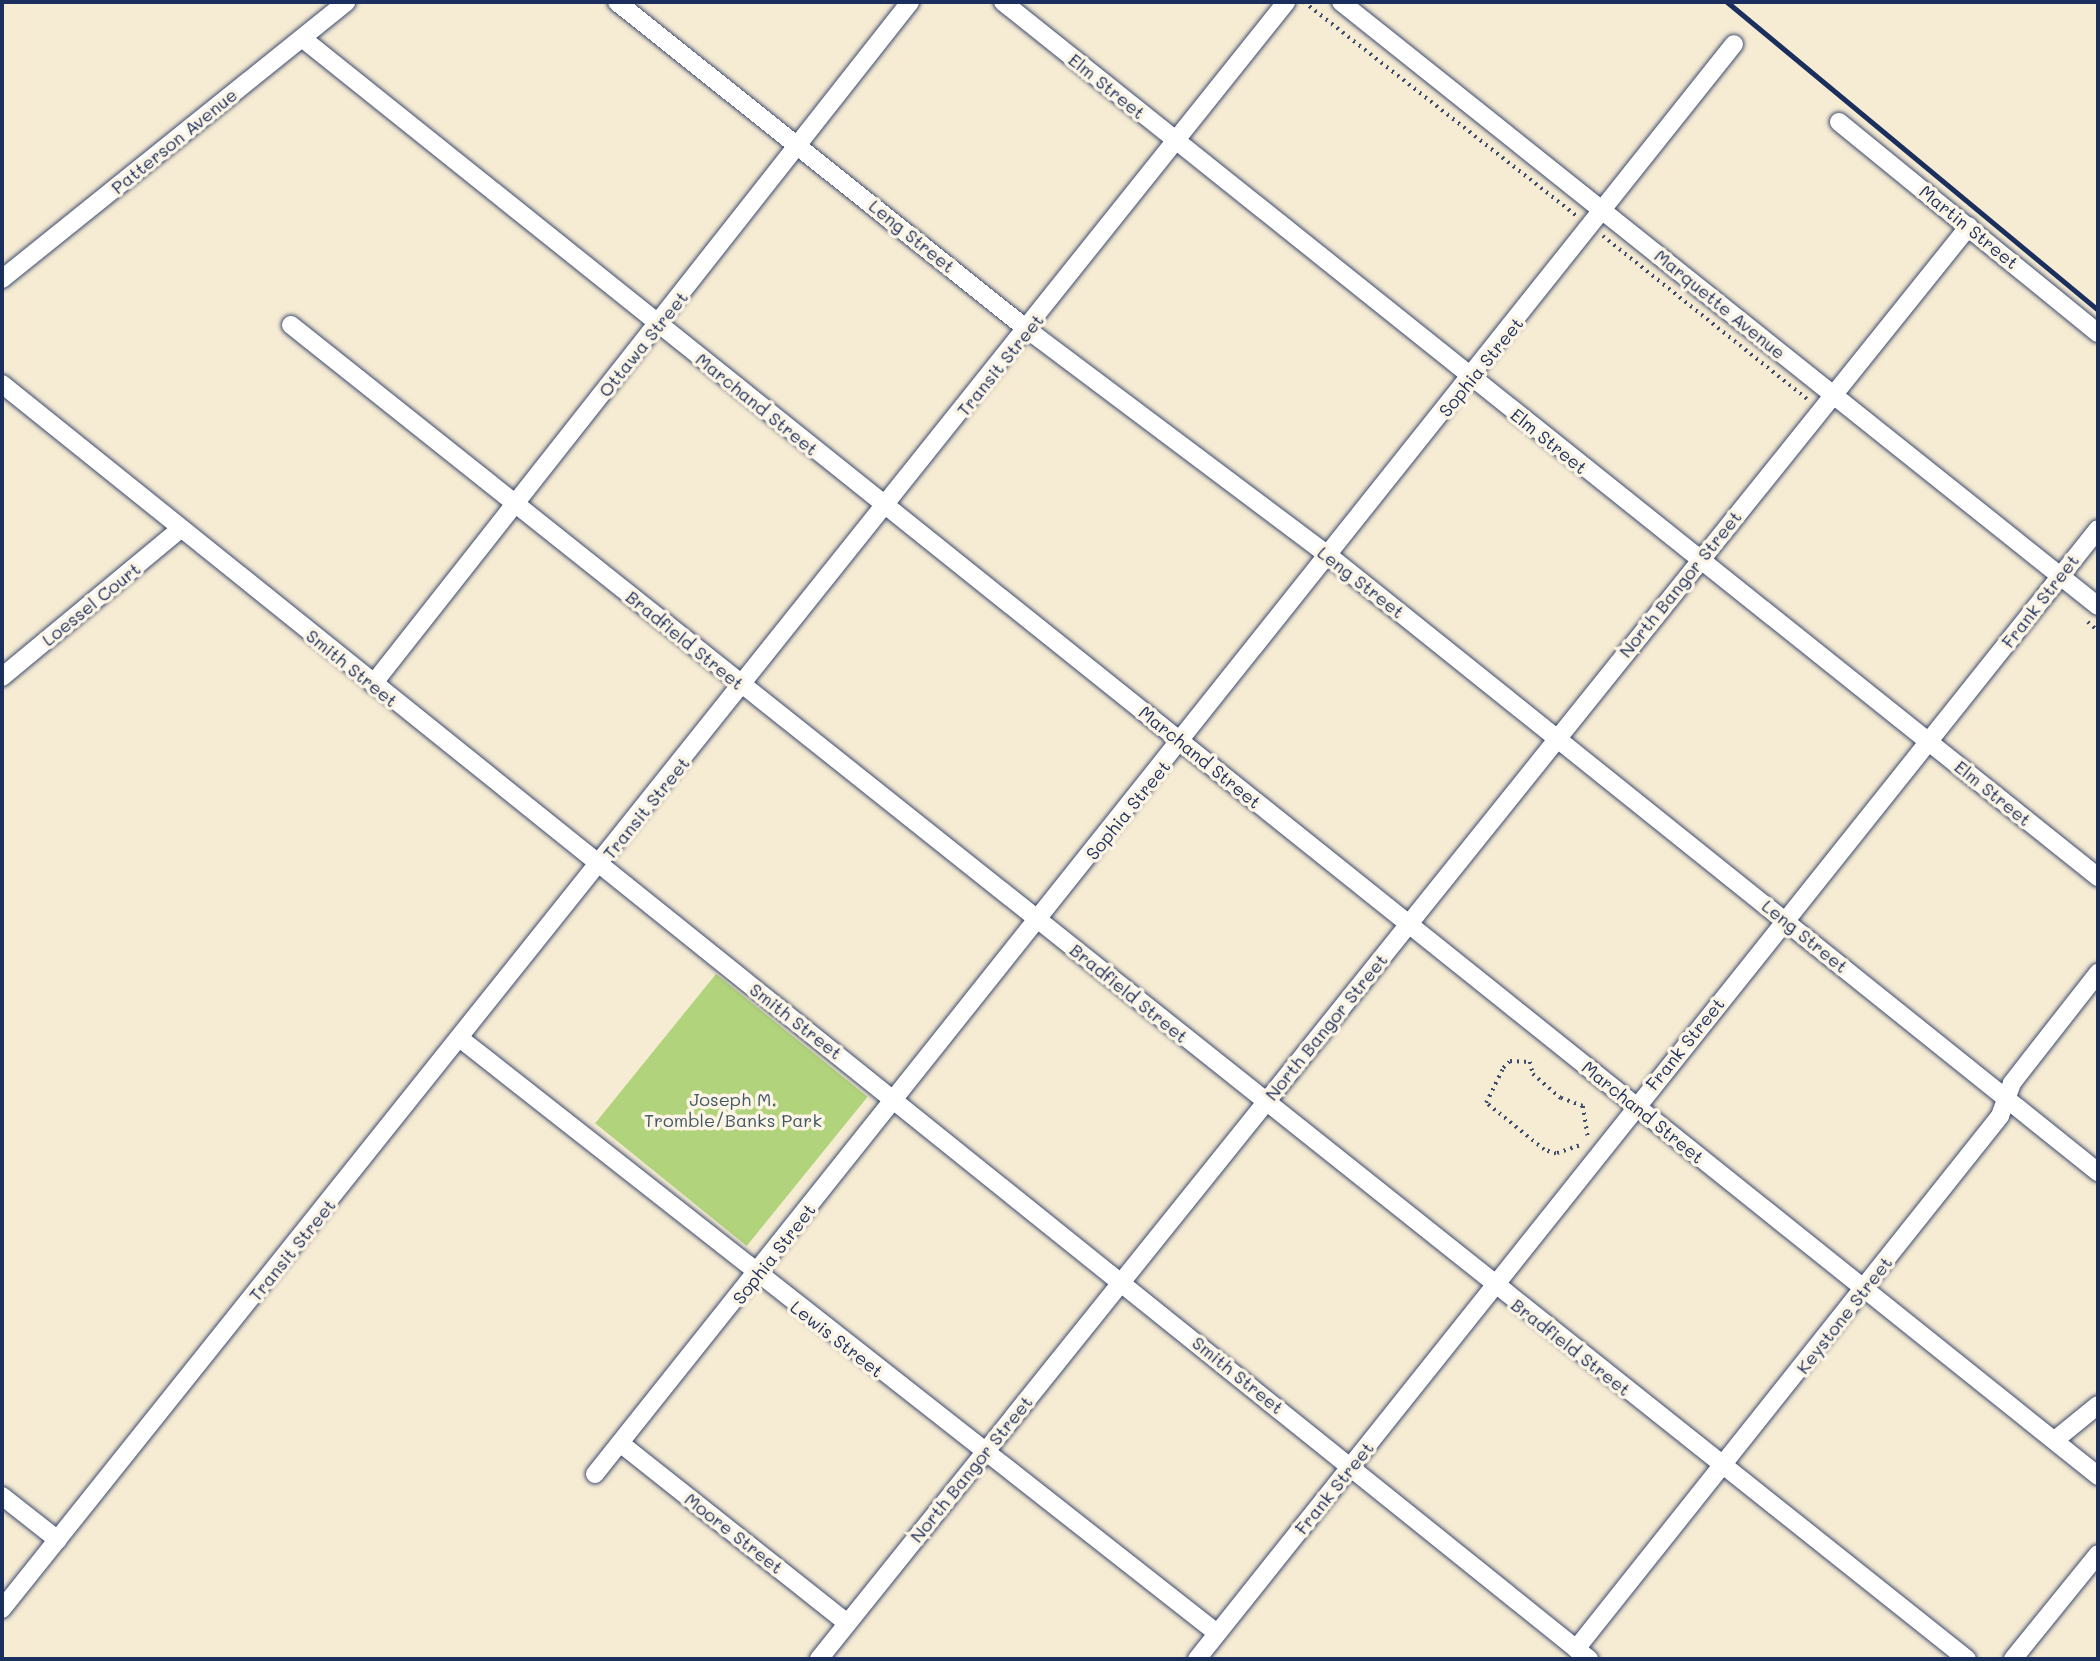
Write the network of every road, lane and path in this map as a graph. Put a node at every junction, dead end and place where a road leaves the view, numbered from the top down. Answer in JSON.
{"nodes":[{"id":1,"x":347,"y":2,"type":"edge"},
{"id":2,"x":617,"y":2,"type":"edge"},
{"id":3,"x":910,"y":2,"type":"edge"},
{"id":4,"x":1003,"y":2,"type":"edge"},
{"id":5,"x":1286,"y":2,"type":"edge"},
{"id":6,"x":1304,"y":2,"type":"edge"},
{"id":7,"x":1340,"y":2,"type":"edge"},
{"id":8,"x":302,"y":38,"type":"junction"},
{"id":9,"x":1734,"y":44,"type":"dead end"},
{"id":10,"x":1839,"y":122,"type":"dead end"},
{"id":11,"x":1178,"y":142,"type":"junction"},
{"id":12,"x":801,"y":147,"type":"junction"},
{"id":13,"x":1603,"y":210,"type":"junction"},
{"id":14,"x":1969,"y":226,"type":"junction"},
{"id":15,"x":1591,"y":228,"type":"junction"},
{"id":16,"x":2,"y":279,"type":"edge"},
{"id":17,"x":659,"y":324,"type":"junction"},
{"id":18,"x":292,"y":325,"type":"dead end"},
{"id":19,"x":1028,"y":330,"type":"junction"},
{"id":20,"x":2098,"y":333,"type":"edge"},
{"id":21,"x":1471,"y":379,"type":"junction"},
{"id":22,"x":2,"y":384,"type":"edge"},
{"id":23,"x":1830,"y":393,"type":"junction"},
{"id":24,"x":1819,"y":409,"type":"junction"},
{"id":25,"x":516,"y":502,"type":"junction"},
{"id":26,"x":887,"y":507,"type":"junction"},
{"id":27,"x":2098,"y":529,"type":"edge"},
{"id":28,"x":179,"y":530,"type":"junction"},
{"id":29,"x":1328,"y":555,"type":"junction"},
{"id":30,"x":1699,"y":560,"type":"junction"},
{"id":31,"x":2060,"y":576,"type":"junction"},
{"id":32,"x":2098,"y":606,"type":"edge"},
{"id":33,"x":2080,"y":616,"type":"dead end"},
{"id":34,"x":2098,"y":631,"type":"edge"},
{"id":35,"x":2,"y":677,"type":"edge"},
{"id":36,"x":373,"y":684,"type":"junction"},
{"id":37,"x":743,"y":688,"type":"junction"},
{"id":38,"x":1557,"y":737,"type":"junction"},
{"id":39,"x":1928,"y":741,"type":"junction"},
{"id":40,"x":1182,"y":742,"type":"junction"},
{"id":41,"x":599,"y":866,"type":"junction"},
{"id":42,"x":2098,"y":877,"type":"edge"},
{"id":43,"x":1037,"y":920,"type":"junction"},
{"id":44,"x":1785,"y":920,"type":"junction"},
{"id":45,"x":1409,"y":924,"type":"junction"},
{"id":46,"x":2098,"y":972,"type":"edge"},
{"id":47,"x":462,"y":1040,"type":"junction"},
{"id":48,"x":2008,"y":1098,"type":"junction"},
{"id":49,"x":895,"y":1100,"type":"junction"},
{"id":50,"x":1265,"y":1102,"type":"junction"},
{"id":51,"x":1636,"y":1106,"type":"junction"},
{"id":52,"x":1588,"y":1136,"type":"dead end"},
{"id":53,"x":1579,"y":1146,"type":"dead end"},
{"id":54,"x":2098,"y":1172,"type":"edge"},
{"id":55,"x":757,"y":1277,"type":"junction"},
{"id":56,"x":1120,"y":1281,"type":"junction"},
{"id":57,"x":1493,"y":1286,"type":"junction"},
{"id":58,"x":1862,"y":1291,"type":"junction"},
{"id":59,"x":2098,"y":1405,"type":"edge"},
{"id":60,"x":2055,"y":1440,"type":"junction"},
{"id":61,"x":620,"y":1443,"type":"junction"},
{"id":62,"x":983,"y":1453,"type":"junction"},
{"id":63,"x":1352,"y":1466,"type":"junction"},
{"id":64,"x":1723,"y":1467,"type":"junction"},
{"id":65,"x":594,"y":1474,"type":"dead end"},
{"id":66,"x":2098,"y":1476,"type":"edge"},
{"id":67,"x":2,"y":1496,"type":"edge"},
{"id":68,"x":58,"y":1540,"type":"junction"},
{"id":69,"x":2098,"y":1554,"type":"edge"},
{"id":70,"x":2,"y":1609,"type":"edge"},
{"id":71,"x":847,"y":1623,"type":"junction"},
{"id":72,"x":1217,"y":1633,"type":"junction"},
{"id":73,"x":1583,"y":1654,"type":"edge"},
{"id":74,"x":819,"y":1659,"type":"edge"},
{"id":75,"x":1196,"y":1659,"type":"edge"},
{"id":76,"x":1966,"y":1659,"type":"edge"},
{"id":77,"x":2013,"y":1659,"type":"edge"}],
"edges":[{"from":1,"to":8,"type":"street","name":"Patterson Avenue"},
{"from":2,"to":12,"type":"street","name":"Leng Street"},
{"from":3,"to":12,"type":"street","name":"Ottawa Street"},
{"from":4,"to":11,"type":"street","name":"Elm Street"},
{"from":5,"to":11,"type":"street","name":"Transit Street"},
{"from":6,"to":15,"type":"path"},
{"from":7,"to":13,"type":"street","name":"Marquette Avenue"},
{"from":8,"to":16,"type":"street","name":"Patterson Avenue"},
{"from":8,"to":17,"type":"street","name":"Marchand Street"},
{"from":9,"to":13,"type":"street","name":"Sophia Street"},
{"from":10,"to":14,"type":"street","name":"Martin Street"},
{"from":11,"to":19,"type":"street","name":"Transit Street"},
{"from":11,"to":21,"type":"street","name":"Elm Street"},
{"from":12,"to":17,"type":"street","name":"Ottawa Street"},
{"from":12,"to":19,"type":"street","name":"Leng Street"},
{"from":13,"to":15,"type":"street","name":"Sophia Street"},
{"from":13,"to":23,"type":"street","name":"Marquette Avenue"},
{"from":14,"to":20,"type":"street","name":"Martin Street"},
{"from":14,"to":23,"type":"street","name":"North Bangor Street"},
{"from":15,"to":21,"type":"street","name":"Sophia Street"},
{"from":15,"to":24,"type":"path"},
{"from":17,"to":25,"type":"street","name":"Ottawa Street"},
{"from":17,"to":26,"type":"street","name":"Marchand Street"},
{"from":18,"to":25,"type":"street","name":"Bradfield Street"},
{"from":19,"to":26,"type":"street","name":"Transit Street"},
{"from":19,"to":29,"type":"street","name":"Leng Street"},
{"from":21,"to":29,"type":"street","name":"Sophia Street"},
{"from":21,"to":30,"type":"street","name":"Elm Street"},
{"from":22,"to":28,"type":"street","name":"Smith Street"},
{"from":23,"to":24,"type":"street","name":"North Bangor Street"},
{"from":23,"to":31,"type":"street","name":"Marquette Avenue"},
{"from":24,"to":30,"type":"street","name":"North Bangor Street"},
{"from":25,"to":36,"type":"street","name":"Ottawa Street"},
{"from":25,"to":37,"type":"street","name":"Bradfield Street"},
{"from":26,"to":37,"type":"street","name":"Transit Street"},
{"from":26,"to":40,"type":"street","name":"Marchand Street"},
{"from":27,"to":31,"type":"street","name":"Frank Street"},
{"from":28,"to":35,"type":"street","name":"Loessel Court"},
{"from":28,"to":36,"type":"street","name":"Smith Street"},
{"from":29,"to":38,"type":"street","name":"Leng Street"},
{"from":29,"to":40,"type":"street","name":"Sophia Street"},
{"from":30,"to":38,"type":"street","name":"North Bangor Street"},
{"from":30,"to":39,"type":"street","name":"Elm Street"},
{"from":31,"to":32,"type":"street","name":"Marquette Avenue"},
{"from":31,"to":39,"type":"street","name":"Frank Street"},
{"from":33,"to":34,"type":"path"},
{"from":36,"to":41,"type":"street","name":"Smith Street"},
{"from":37,"to":41,"type":"street","name":"Transit Street"},
{"from":37,"to":43,"type":"street","name":"Bradfield Street"},
{"from":38,"to":44,"type":"street","name":"Leng Street"},
{"from":38,"to":45,"type":"street","name":"North Bangor Street"},
{"from":39,"to":42,"type":"street","name":"Elm Street"},
{"from":39,"to":44,"type":"street","name":"Frank Street"},
{"from":40,"to":43,"type":"street","name":"Sophia Street"},
{"from":40,"to":45,"type":"street","name":"Marchand Street"},
{"from":41,"to":47,"type":"street","name":"Transit Street"},
{"from":41,"to":49,"type":"street","name":"Smith Street"},
{"from":43,"to":49,"type":"street","name":"Sophia Street"},
{"from":43,"to":50,"type":"street","name":"Bradfield Street"},
{"from":44,"to":48,"type":"street","name":"Leng Street"},
{"from":44,"to":51,"type":"street","name":"Frank Street"},
{"from":45,"to":50,"type":"street","name":"North Bangor Street"},
{"from":45,"to":51,"type":"street","name":"Marchand Street"},
{"from":46,"to":48,"type":"street","name":"Keystone Street"},
{"from":47,"to":55,"type":"street","name":"Lewis Street"},
{"from":47,"to":68,"type":"street","name":"Transit Street"},
{"from":48,"to":54,"type":"street","name":"Leng Street"},
{"from":48,"to":58,"type":"street","name":"Keystone Street"},
{"from":49,"to":55,"type":"street","name":"Sophia Street"},
{"from":49,"to":56,"type":"street","name":"Smith Street"},
{"from":50,"to":56,"type":"street","name":"North Bangor Street"},
{"from":50,"to":57,"type":"street","name":"Bradfield Street"},
{"from":51,"to":57,"type":"street","name":"Frank Street"},
{"from":51,"to":58,"type":"street","name":"Marchand Street"},
{"from":52,"to":53,"type":"path"},
{"from":55,"to":61,"type":"street","name":"Sophia Street"},
{"from":55,"to":62,"type":"street","name":"Lewis Street"},
{"from":56,"to":62,"type":"street","name":"North Bangor Street"},
{"from":56,"to":63,"type":"street","name":"Smith Street"},
{"from":57,"to":63,"type":"street","name":"Frank Street"},
{"from":57,"to":64,"type":"street","name":"Bradfield Street"},
{"from":58,"to":60,"type":"street","name":"Marchand Street"},
{"from":58,"to":64,"type":"street","name":"Keystone Street"},
{"from":59,"to":60,"type":"street"},
{"from":60,"to":66,"type":"street","name":"Marchand Street"},
{"from":61,"to":65,"type":"street","name":"Sophia Street"},
{"from":61,"to":71,"type":"street","name":"Moore Street"},
{"from":62,"to":71,"type":"street","name":"North Bangor Street"},
{"from":62,"to":72,"type":"street","name":"Lewis Street"},
{"from":63,"to":72,"type":"street","name":"Frank Street"},
{"from":63,"to":73,"type":"street","name":"Smith Street"},
{"from":64,"to":73,"type":"street","name":"Keystone Street"},
{"from":64,"to":76,"type":"street","name":"Bradfield Street"},
{"from":67,"to":68,"type":"street"},
{"from":68,"to":70,"type":"street","name":"Transit Street"},
{"from":69,"to":77,"type":"street"},
{"from":71,"to":74,"type":"street","name":"North Bangor Street"},
{"from":72,"to":75,"type":"street","name":"Frank Street"}]}
